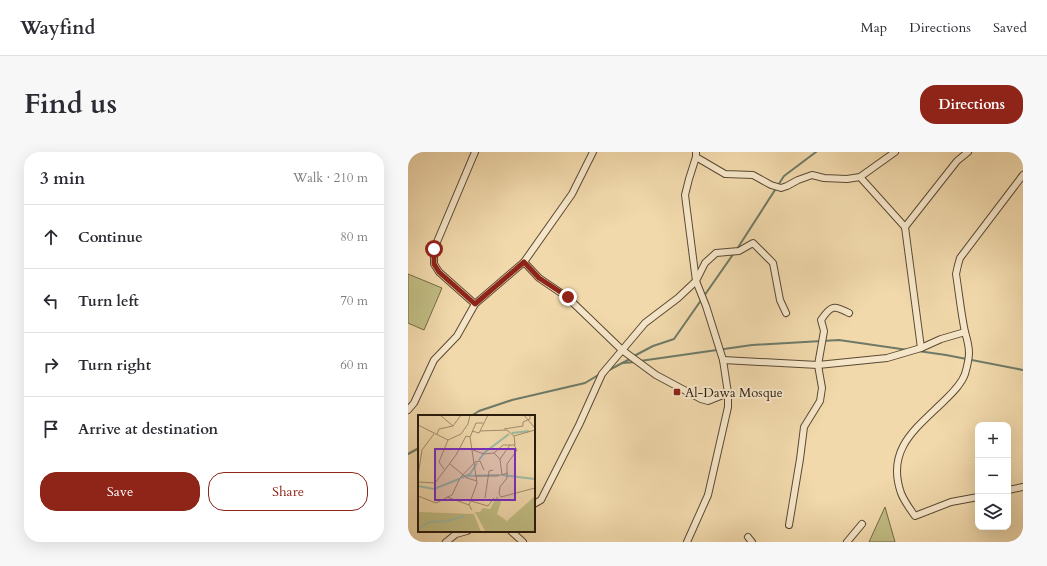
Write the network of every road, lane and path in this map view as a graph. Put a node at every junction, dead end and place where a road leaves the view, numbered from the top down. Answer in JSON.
{"nodes":[{"id":1,"x":475,"y":152,"type":"edge"},
{"id":2,"x":593,"y":152,"type":"edge"},
{"id":3,"x":895,"y":152,"type":"edge"},
{"id":4,"x":968,"y":152,"type":"edge"},
{"id":5,"x":696,"y":155,"type":"edge"},
{"id":6,"x":1023,"y":175,"type":"edge"},
{"id":7,"x":860,"y":177,"type":"junction"},
{"id":8,"x":905,"y":227,"type":"junction"},
{"id":9,"x":524,"y":262,"type":"junction"},
{"id":10,"x":696,"y":281,"type":"junction"},
{"id":11,"x":475,"y":304,"type":"junction"},
{"id":12,"x":850,"y":313,"type":"dead end"},
{"id":13,"x":786,"y":314,"type":"dead end"},
{"id":14,"x":965,"y":332,"type":"junction"},
{"id":15,"x":921,"y":348,"type":"junction"},
{"id":16,"x":622,"y":350,"type":"junction"},
{"id":17,"x":723,"y":360,"type":"junction"},
{"id":18,"x":818,"y":365,"type":"junction"},
{"id":19,"x":728,"y":393,"type":"junction"},
{"id":20,"x":408,"y":410,"type":"edge"},
{"id":21,"x":1023,"y":487,"type":"edge"},
{"id":22,"x":1011,"y":489,"type":"edge"},
{"id":23,"x":975,"y":498,"type":"edge"},
{"id":24,"x":535,"y":503,"type":"edge"},
{"id":25,"x":862,"y":524,"type":"dead end"},
{"id":26,"x":789,"y":525,"type":"dead end"},
{"id":27,"x":463,"y":532,"type":"edge"},
{"id":28,"x":512,"y":532,"type":"edge"},
{"id":29,"x":748,"y":537,"type":"dead end"},
{"id":30,"x":446,"y":542,"type":"edge"},
{"id":31,"x":524,"y":542,"type":"edge"},
{"id":32,"x":687,"y":542,"type":"edge"},
{"id":33,"x":752,"y":542,"type":"edge"},
{"id":34,"x":847,"y":542,"type":"edge"}],
"edges":[{"from":1,"to":11,"type":"street"},
{"from":2,"to":9,"type":"street"},
{"from":3,"to":7,"type":"street"},
{"from":4,"to":8,"type":"street"},
{"from":5,"to":7,"type":"street"},
{"from":5,"to":10,"type":"street"},
{"from":6,"to":14,"type":"street"},
{"from":7,"to":8,"type":"street"},
{"from":8,"to":15,"type":"street"},
{"from":9,"to":11,"type":"street"},
{"from":9,"to":16,"type":"street"},
{"from":10,"to":13,"type":"street"},
{"from":10,"to":16,"type":"street"},
{"from":10,"to":17,"type":"street"},
{"from":11,"to":20,"type":"street"},
{"from":12,"to":18,"type":"street"},
{"from":14,"to":15,"type":"street"},
{"from":14,"to":23,"type":"street"},
{"from":15,"to":18,"type":"street"},
{"from":16,"to":19,"type":"street"},
{"from":16,"to":24,"type":"street"},
{"from":17,"to":18,"type":"street"},
{"from":17,"to":19,"type":"street"},
{"from":18,"to":26,"type":"street"},
{"from":19,"to":32,"type":"street"},
{"from":21,"to":22,"type":"street"},
{"from":25,"to":34,"type":"street"},
{"from":27,"to":30,"type":"street"},
{"from":28,"to":31,"type":"street"},
{"from":29,"to":33,"type":"street"}]}
